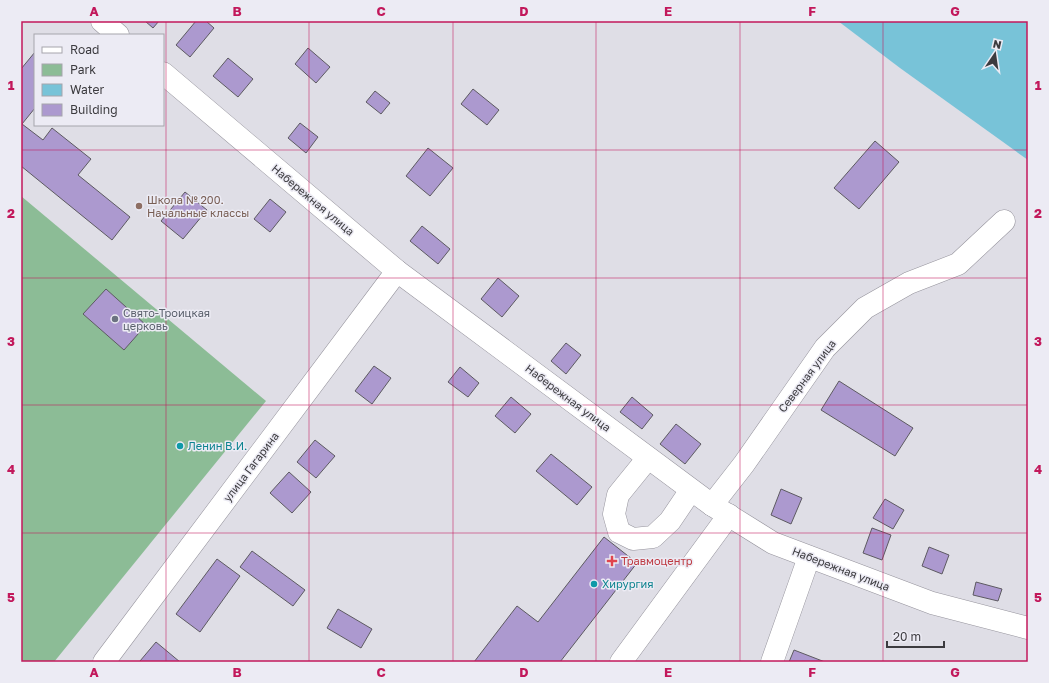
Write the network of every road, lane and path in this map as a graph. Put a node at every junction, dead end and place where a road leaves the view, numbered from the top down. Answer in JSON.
{"nodes":[{"id":1,"x":102,"y":21,"type":"edge"},
{"id":2,"x":117,"y":34,"type":"edge"},
{"id":3,"x":164,"y":74,"type":"edge"},
{"id":4,"x":1004,"y":221,"type":"dead end"},
{"id":5,"x":397,"y":271,"type":"junction"},
{"id":6,"x":648,"y":458,"type":"junction"},
{"id":7,"x":691,"y":490,"type":"junction"},
{"id":8,"x":720,"y":510,"type":"junction"},
{"id":9,"x":809,"y":557,"type":"junction"},
{"id":10,"x":1028,"y":628,"type":"edge"},
{"id":11,"x":104,"y":662,"type":"edge"},
{"id":12,"x":621,"y":662,"type":"edge"},
{"id":13,"x":772,"y":662,"type":"edge"}],
"edges":[{"from":1,"to":2,"type":"street"},
{"from":3,"to":5,"type":"street","name":"Набережная улица"},
{"from":4,"to":8,"type":"street","name":"Северная улица"},
{"from":5,"to":6,"type":"street","name":"Набережная улица"},
{"from":5,"to":11,"type":"street","name":"улица Гагарина"},
{"from":6,"to":7,"type":"street","name":"Набережная улица"},
{"from":6,"to":7,"type":"street"},
{"from":7,"to":8,"type":"street","name":"Набережная улица"},
{"from":8,"to":9,"type":"street","name":"Набережная улица"},
{"from":8,"to":12,"type":"street","name":"Северная улица"},
{"from":9,"to":10,"type":"street","name":"Набережная улица"},
{"from":9,"to":13,"type":"street"}]}
